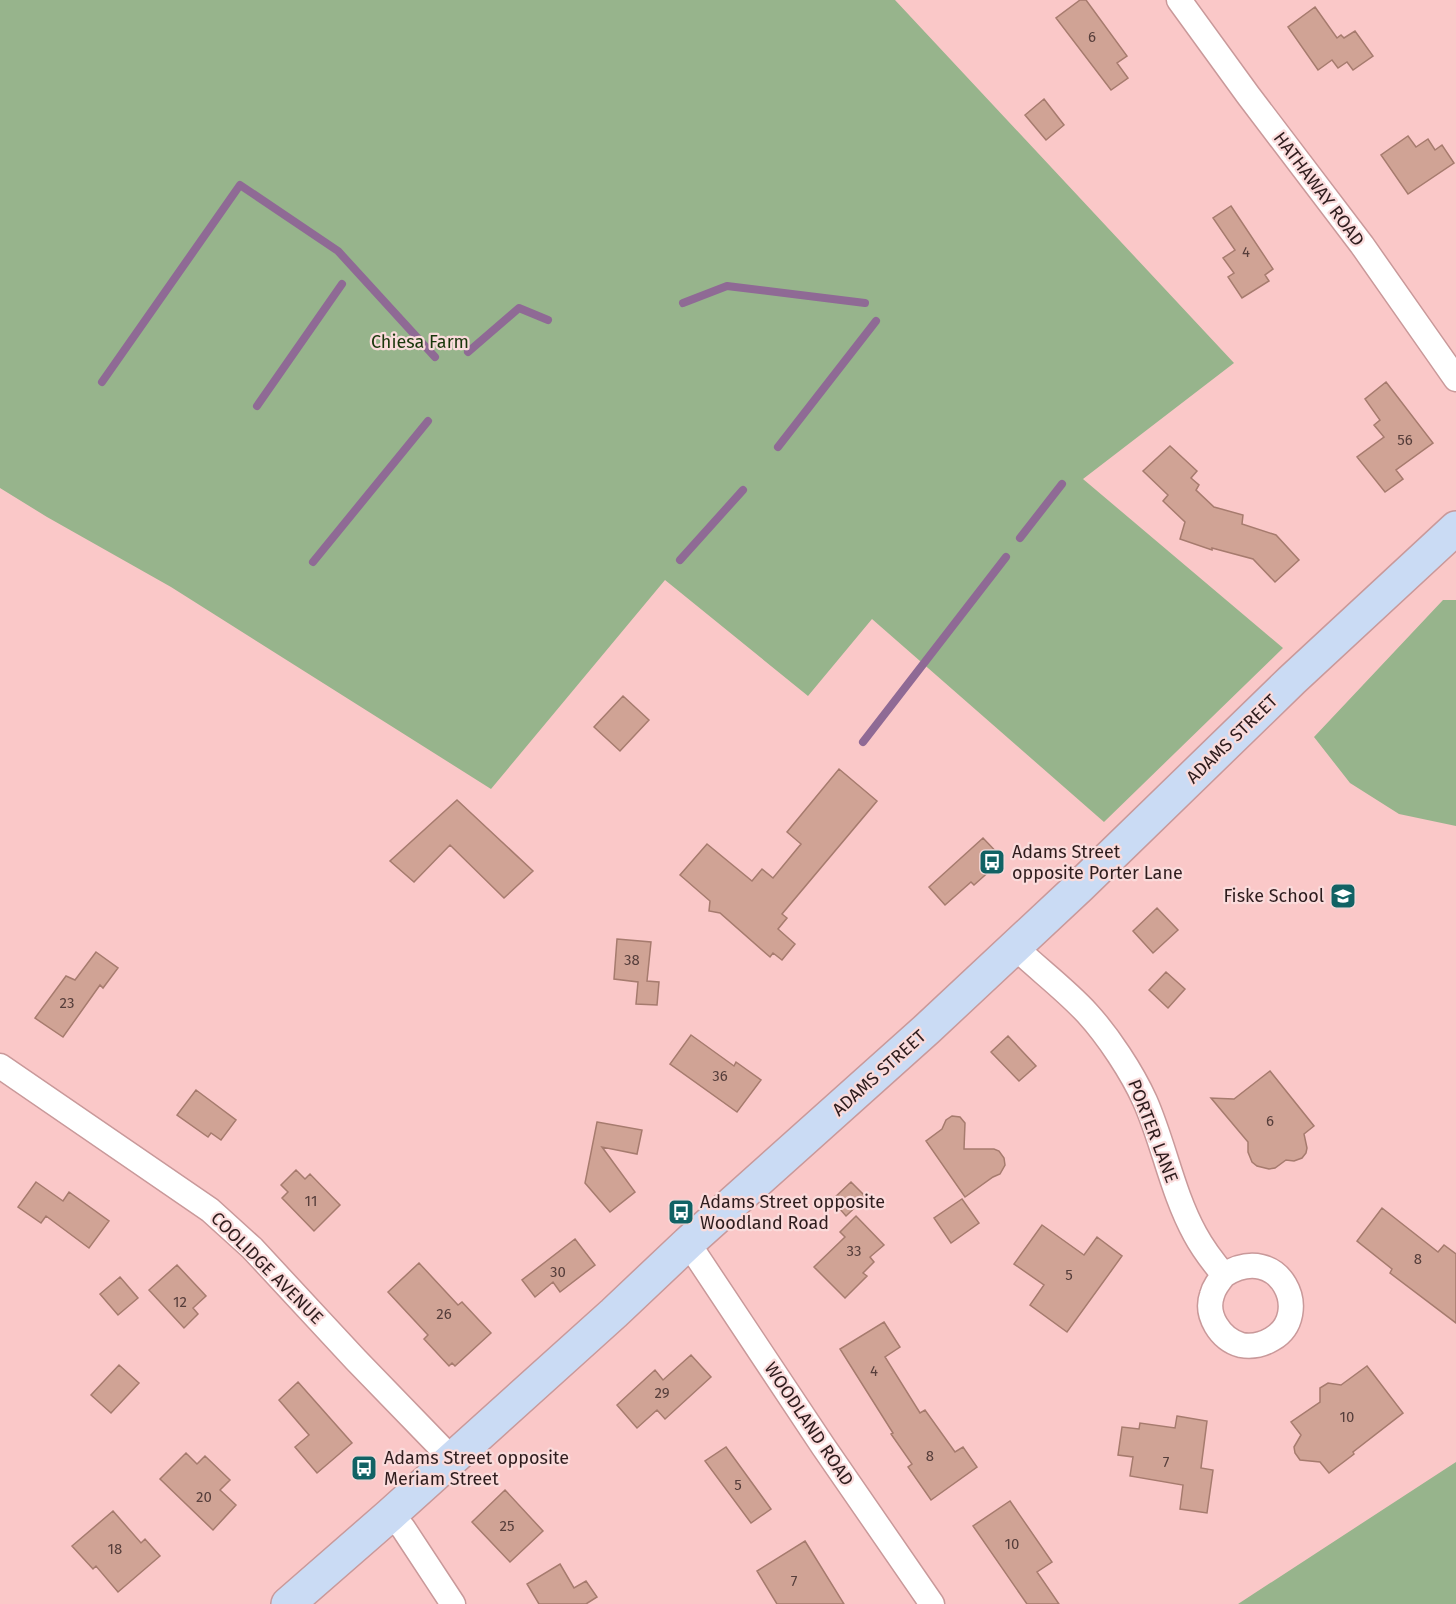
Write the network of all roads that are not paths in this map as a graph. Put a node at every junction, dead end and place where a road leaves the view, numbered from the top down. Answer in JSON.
{"nodes":[{"id":1,"x":1180,"y":0,"type":"edge"},
{"id":2,"x":1456,"y":379,"type":"edge"},
{"id":3,"x":1456,"y":528,"type":"edge"},
{"id":4,"x":1016,"y":948,"type":"junction"},
{"id":5,"x":0,"y":1066,"type":"edge"},
{"id":6,"x":688,"y":1243,"type":"junction"},
{"id":7,"x":1224,"y":1275,"type":"dead end"},
{"id":8,"x":451,"y":1458,"type":"junction"},
{"id":9,"x":390,"y":1515,"type":"junction"},
{"id":10,"x":288,"y":1604,"type":"edge"},
{"id":11,"x":453,"y":1604,"type":"edge"},
{"id":12,"x":932,"y":1604,"type":"edge"}],
"edges":[{"from":1,"to":2,"type":"street","name":"HATHAWAY ROAD"},
{"from":3,"to":4,"type":"main road","name":"ADAMS STREET"},
{"from":4,"to":6,"type":"main road","name":"ADAMS STREET"},
{"from":4,"to":7,"type":"street","name":"PORTER LANE"},
{"from":5,"to":8,"type":"street","name":"COOLIDGE AVENUE"},
{"from":6,"to":8,"type":"main road","name":"ADAMS STREET"},
{"from":6,"to":12,"type":"street","name":"WOODLAND ROAD"},
{"from":8,"to":9,"type":"main road","name":"ADAMS STREET"},
{"from":9,"to":10,"type":"main road","name":"ADAMS STREET"},
{"from":9,"to":11,"type":"street"}]}
